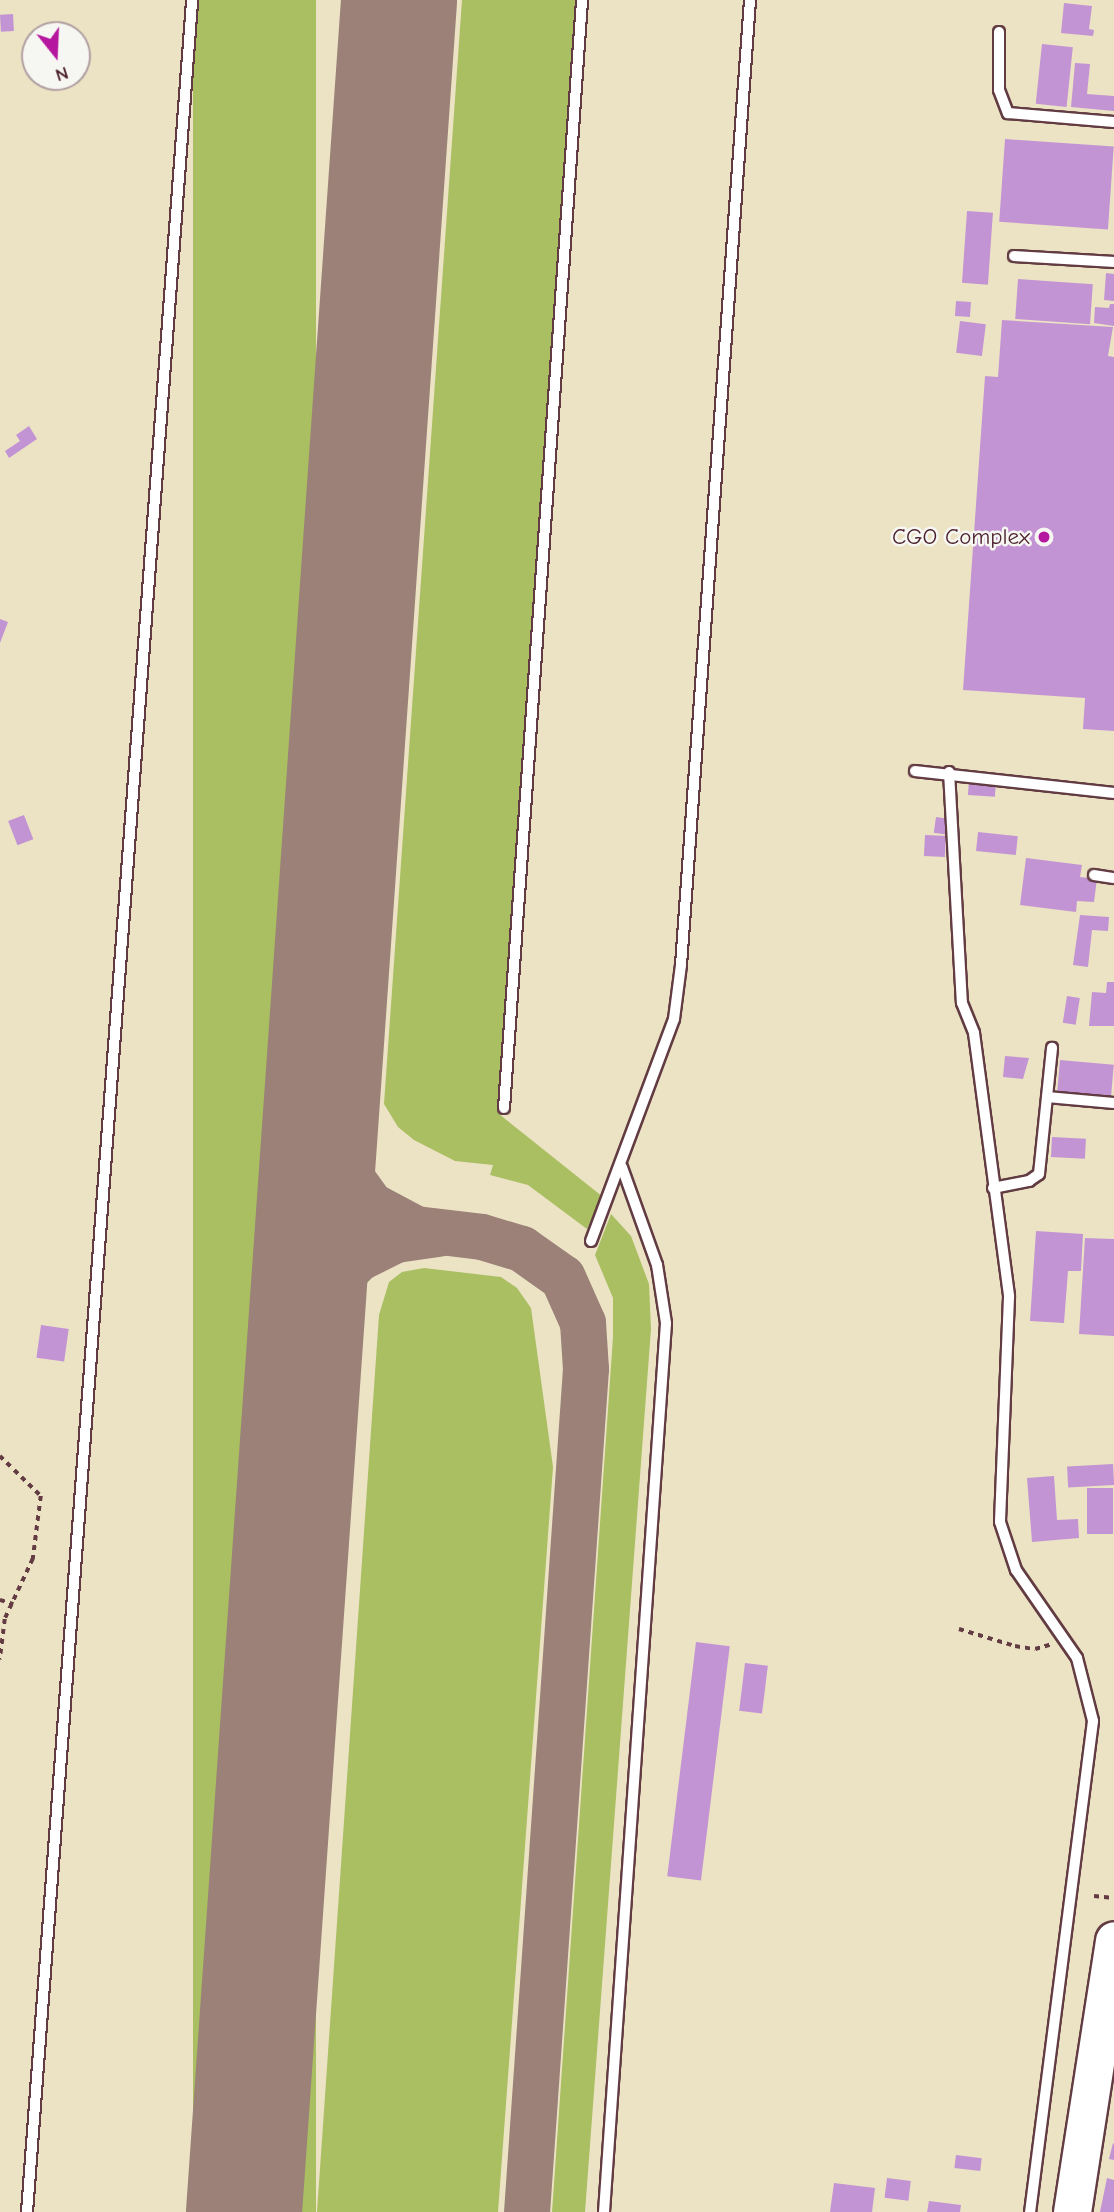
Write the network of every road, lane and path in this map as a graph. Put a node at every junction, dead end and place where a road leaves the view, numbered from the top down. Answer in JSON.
{"nodes":[{"id":1,"x":192,"y":0,"type":"edge"},
{"id":2,"x":582,"y":0,"type":"edge"},
{"id":3,"x":750,"y":0,"type":"edge"},
{"id":4,"x":999,"y":32,"type":"dead end"},
{"id":5,"x":1114,"y":122,"type":"edge"},
{"id":6,"x":1014,"y":256,"type":"dead end"},
{"id":7,"x":1114,"y":262,"type":"edge"},
{"id":8,"x":915,"y":771,"type":"dead end"},
{"id":9,"x":949,"y":772,"type":"junction"},
{"id":10,"x":1114,"y":793,"type":"edge"},
{"id":11,"x":1094,"y":875,"type":"dead end"},
{"id":12,"x":1114,"y":878,"type":"edge"},
{"id":13,"x":1052,"y":1048,"type":"dead end"},
{"id":14,"x":1047,"y":1097,"type":"junction"},
{"id":15,"x":1114,"y":1103,"type":"edge"},
{"id":16,"x":503,"y":1108,"type":"dead end"},
{"id":17,"x":622,"y":1167,"type":"junction"},
{"id":18,"x":993,"y":1188,"type":"junction"},
{"id":19,"x":591,"y":1241,"type":"dead end"},
{"id":20,"x":0,"y":1456,"type":"edge"},
{"id":21,"x":0,"y":1600,"type":"edge"},
{"id":22,"x":13,"y":1604,"type":"junction"},
{"id":23,"x":959,"y":1629,"type":"dead end"},
{"id":24,"x":1063,"y":1636,"type":"junction"},
{"id":25,"x":0,"y":1660,"type":"edge"},
{"id":26,"x":1094,"y":1896,"type":"dead end"},
{"id":27,"x":1114,"y":1898,"type":"edge"},
{"id":28,"x":1114,"y":1940,"type":"edge"},
{"id":29,"x":27,"y":2212,"type":"edge"},
{"id":30,"x":604,"y":2212,"type":"edge"},
{"id":31,"x":1030,"y":2212,"type":"edge"},
{"id":32,"x":1072,"y":2212,"type":"edge"}],
"edges":[{"from":1,"to":29,"type":"lane"},
{"from":2,"to":16,"type":"lane"},
{"from":3,"to":17,"type":"lane"},
{"from":4,"to":5,"type":"lane"},
{"from":6,"to":7,"type":"lane"},
{"from":8,"to":9,"type":"lane"},
{"from":9,"to":10,"type":"lane"},
{"from":9,"to":18,"type":"lane"},
{"from":11,"to":12,"type":"lane"},
{"from":13,"to":14,"type":"lane"},
{"from":14,"to":15,"type":"lane"},
{"from":14,"to":18,"type":"lane"},
{"from":17,"to":19,"type":"lane"},
{"from":17,"to":30,"type":"lane"},
{"from":18,"to":24,"type":"lane"},
{"from":20,"to":22,"type":"path"},
{"from":21,"to":22,"type":"path"},
{"from":22,"to":25,"type":"path"},
{"from":23,"to":24,"type":"path"},
{"from":24,"to":31,"type":"lane"},
{"from":26,"to":27,"type":"path"},
{"from":28,"to":32,"type":"highway"}]}
